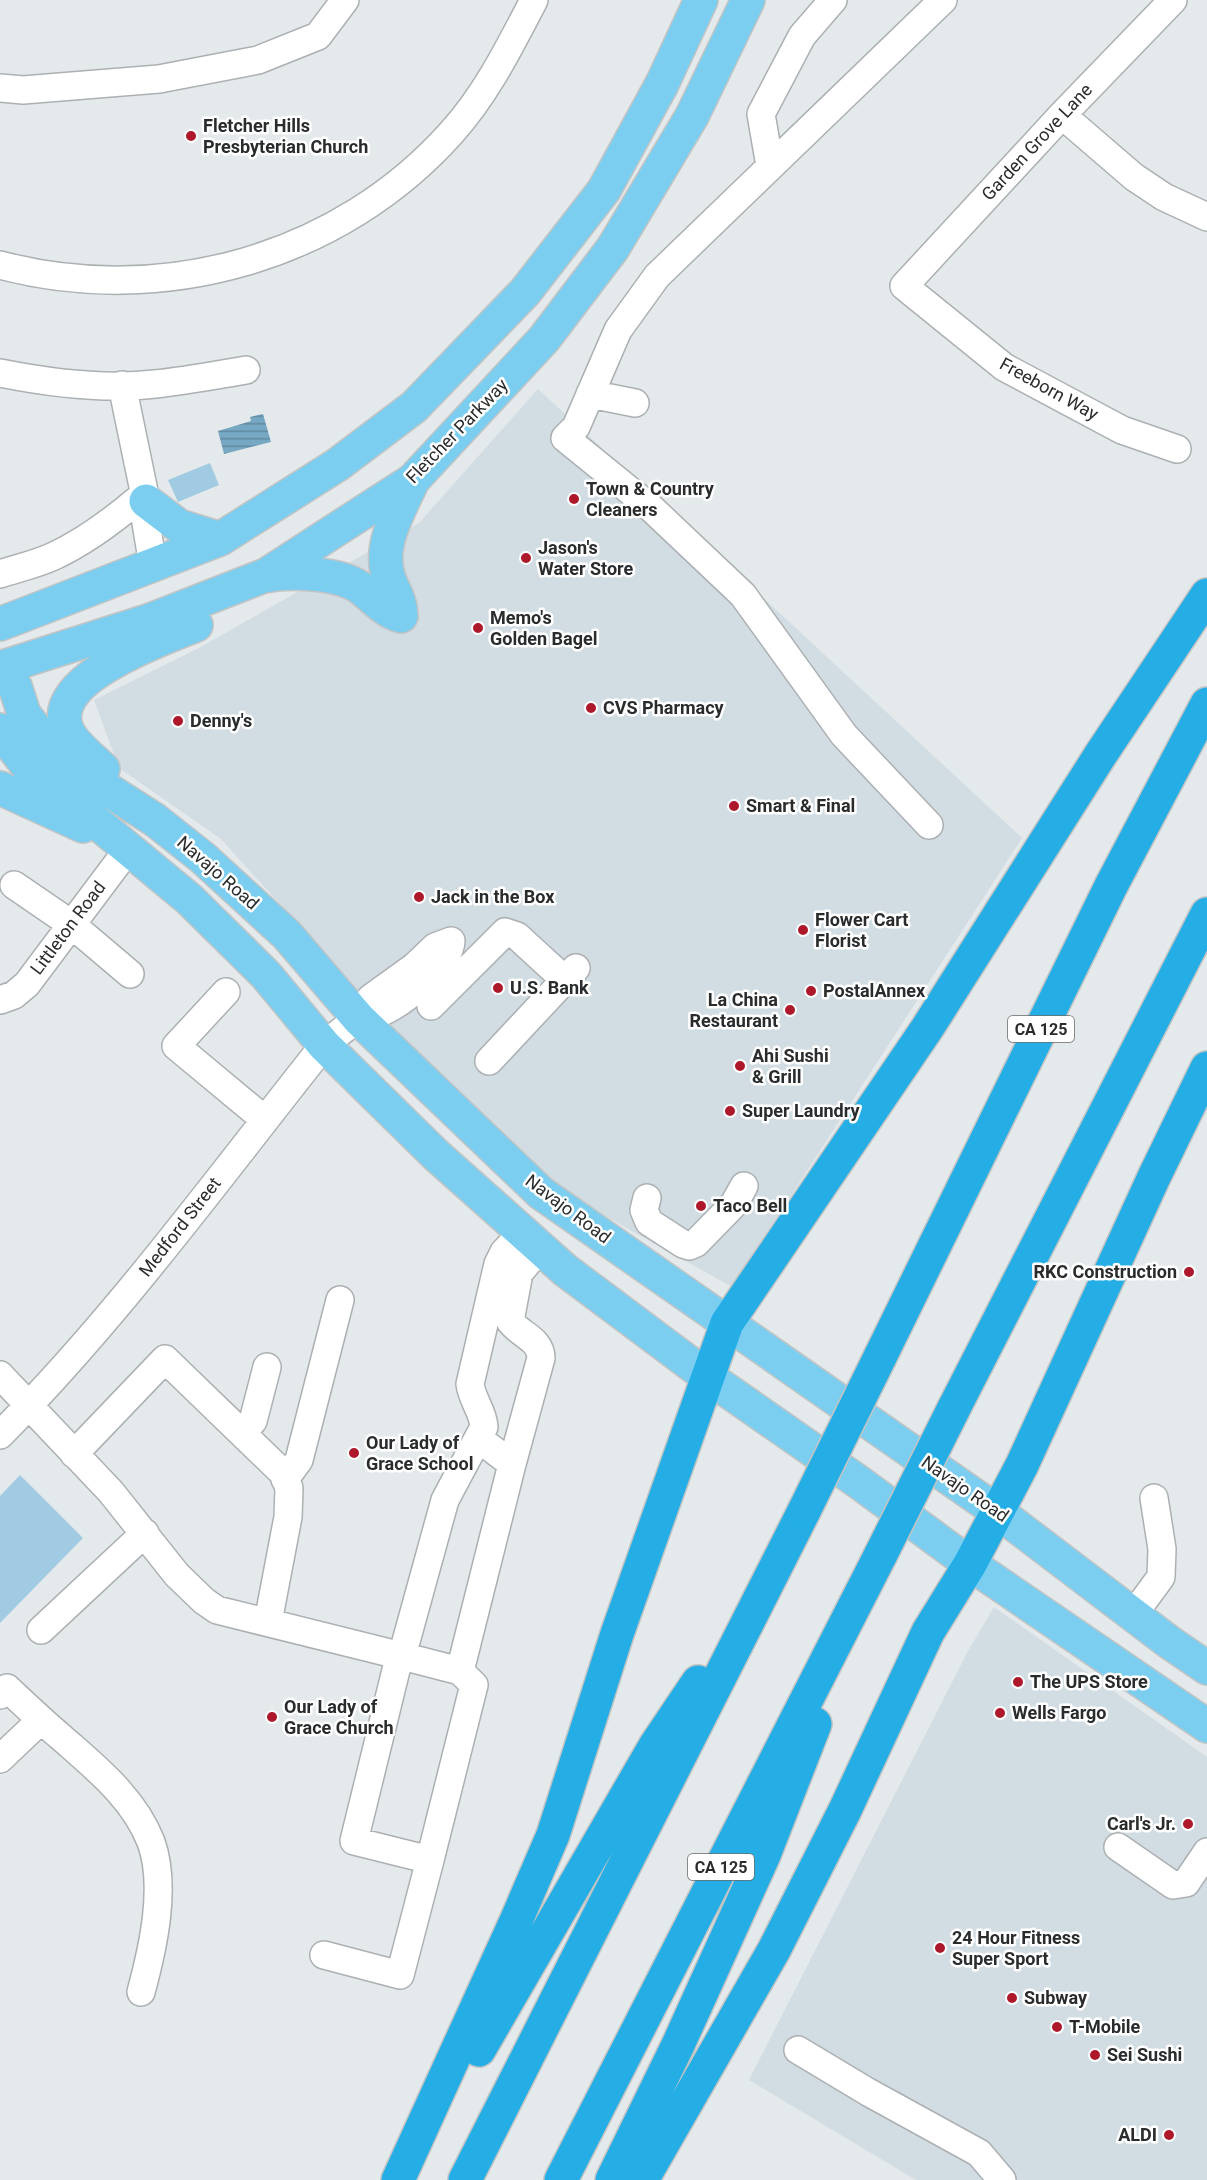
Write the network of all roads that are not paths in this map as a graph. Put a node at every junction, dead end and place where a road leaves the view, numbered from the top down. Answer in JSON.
{"nodes":[{"id":1,"x":345,"y":0,"type":"edge"},
{"id":2,"x":534,"y":0,"type":"edge"},
{"id":3,"x":701,"y":0,"type":"edge"},
{"id":4,"x":748,"y":0,"type":"edge"},
{"id":5,"x":832,"y":0,"type":"edge"},
{"id":6,"x":943,"y":0,"type":"edge"},
{"id":7,"x":1173,"y":0,"type":"edge"},
{"id":8,"x":0,"y":88,"type":"edge"},
{"id":9,"x":1062,"y":115,"type":"junction"},
{"id":10,"x":770,"y":166,"type":"junction"},
{"id":11,"x":1207,"y":217,"type":"edge"},
{"id":12,"x":0,"y":265,"type":"edge"},
{"id":13,"x":904,"y":286,"type":"joint"},
{"id":14,"x":246,"y":370,"type":"dead end"},
{"id":15,"x":0,"y":373,"type":"edge"},
{"id":16,"x":122,"y":385,"type":"junction"},
{"id":17,"x":590,"y":394,"type":"junction"},
{"id":18,"x":635,"y":403,"type":"dead end"},
{"id":19,"x":1177,"y":449,"type":"dead end"},
{"id":20,"x":412,"y":480,"type":"junction"},
{"id":21,"x":146,"y":501,"type":"junction"},
{"id":22,"x":220,"y":539,"type":"junction"},
{"id":23,"x":153,"y":565,"type":"junction"},
{"id":24,"x":0,"y":574,"type":"edge"},
{"id":25,"x":266,"y":575,"type":"junction"},
{"id":26,"x":1207,"y":596,"type":"edge"},
{"id":27,"x":0,"y":624,"type":"edge"},
{"id":28,"x":0,"y":668,"type":"edge"},
{"id":29,"x":0,"y":674,"type":"edge"},
{"id":30,"x":1207,"y":704,"type":"edge"},
{"id":31,"x":0,"y":730,"type":"edge"},
{"id":32,"x":1,"y":790,"type":"edge"},
{"id":33,"x":156,"y":820,"type":"junction"},
{"id":34,"x":929,"y":825,"type":"dead end"},
{"id":35,"x":129,"y":848,"type":"junction"},
{"id":36,"x":5,"y":882,"type":"edge"},
{"id":37,"x":1207,"y":914,"type":"edge"},
{"id":38,"x":72,"y":924,"type":"junction"},
{"id":39,"x":130,"y":974,"type":"dead end"},
{"id":40,"x":226,"y":993,"type":"dead end"},
{"id":41,"x":0,"y":1000,"type":"edge"},
{"id":42,"x":431,"y":1006,"type":"dead end"},
{"id":43,"x":359,"y":1019,"type":"junction"},
{"id":44,"x":324,"y":1045,"type":"junction"},
{"id":45,"x":489,"y":1061,"type":"dead end"},
{"id":46,"x":1207,"y":1068,"type":"edge"},
{"id":47,"x":265,"y":1120,"type":"junction"},
{"id":48,"x":744,"y":1186,"type":"dead end"},
{"id":49,"x":647,"y":1198,"type":"dead end"},
{"id":50,"x":531,"y":1240,"type":"junction"},
{"id":51,"x":340,"y":1300,"type":"dead end"},
{"id":52,"x":727,"y":1323,"type":"junction"},
{"id":53,"x":267,"y":1367,"type":"dead end"},
{"id":54,"x":0,"y":1376,"type":"edge"},
{"id":55,"x":708,"y":1377,"type":"junction"},
{"id":56,"x":29,"y":1406,"type":"junction"},
{"id":57,"x":243,"y":1433,"type":"junction"},
{"id":58,"x":0,"y":1435,"type":"edge"},
{"id":59,"x":479,"y":1439,"type":"junction"},
{"id":60,"x":74,"y":1454,"type":"junction"},
{"id":61,"x":512,"y":1464,"type":"junction"},
{"id":62,"x":285,"y":1479,"type":"junction"},
{"id":63,"x":1154,"y":1498,"type":"dead end"},
{"id":64,"x":998,"y":1512,"type":"junction"},
{"id":65,"x":145,"y":1533,"type":"junction"},
{"id":66,"x":880,"y":1554,"type":"junction"},
{"id":67,"x":970,"y":1564,"type":"junction"},
{"id":68,"x":776,"y":1566,"type":"junction"},
{"id":69,"x":1133,"y":1615,"type":"junction"},
{"id":70,"x":268,"y":1622,"type":"junction"},
{"id":71,"x":41,"y":1630,"type":"dead end"},
{"id":72,"x":402,"y":1656,"type":"junction"},
{"id":73,"x":1207,"y":1668,"type":"edge"},
{"id":74,"x":460,"y":1671,"type":"junction"},
{"id":75,"x":0,"y":1695,"type":"edge"},
{"id":76,"x":41,"y":1720,"type":"junction"},
{"id":77,"x":1207,"y":1726,"type":"edge"},
{"id":78,"x":0,"y":1759,"type":"edge"},
{"id":79,"x":1118,"y":1846,"type":"dead end"},
{"id":80,"x":1207,"y":1852,"type":"edge"},
{"id":81,"x":430,"y":1860,"type":"junction"},
{"id":82,"x":324,"y":1954,"type":"dead end"},
{"id":83,"x":141,"y":1992,"type":"dead end"},
{"id":84,"x":798,"y":2050,"type":"dead end"},
{"id":85,"x":398,"y":2180,"type":"edge"},
{"id":86,"x":410,"y":2180,"type":"edge"},
{"id":87,"x":465,"y":2180,"type":"edge"},
{"id":88,"x":561,"y":2180,"type":"edge"},
{"id":89,"x":612,"y":2180,"type":"edge"},
{"id":90,"x":642,"y":2180,"type":"edge"},
{"id":91,"x":1002,"y":2180,"type":"edge"}],
"edges":[{"from":1,"to":8,"type":"street"},
{"from":2,"to":12,"type":"street"},
{"from":3,"to":22,"type":"main road"},
{"from":4,"to":20,"type":"main road","name":"Fletcher Parkway"},
{"from":5,"to":10,"type":"street"},
{"from":6,"to":10,"type":"street"},
{"from":7,"to":9,"type":"street","name":"Garden Grove Lane"},
{"from":9,"to":11,"type":"street"},
{"from":9,"to":13,"type":"street","name":"Garden Grove Lane"},
{"from":10,"to":17,"type":"street"},
{"from":13,"to":19,"type":"street","name":"Freeborn Way"},
{"from":14,"to":16,"type":"street"},
{"from":15,"to":16,"type":"street"},
{"from":16,"to":21,"type":"street"},
{"from":17,"to":18,"type":"street"},
{"from":17,"to":34,"type":"street"},
{"from":20,"to":25,"type":"main road","name":"Fletcher Parkway"},
{"from":20,"to":25,"type":"main road"},
{"from":21,"to":22,"type":"main road"},
{"from":21,"to":23,"type":"street"},
{"from":21,"to":24,"type":"street"},
{"from":22,"to":23,"type":"main road"},
{"from":23,"to":27,"type":"main road"},
{"from":25,"to":28,"type":"main road","name":"Fletcher Parkway"},
{"from":25,"to":33,"type":"main road"},
{"from":26,"to":52,"type":"highway"},
{"from":29,"to":33,"type":"main road","name":"Navajo Road"},
{"from":30,"to":68,"type":"highway","number":"CA 125","bridge":true},
{"from":31,"to":35,"type":"main road"},
{"from":32,"to":35,"type":"main road"},
{"from":33,"to":43,"type":"main road","name":"Navajo Road"},
{"from":35,"to":38,"type":"street","name":"Littleton Road"},
{"from":35,"to":44,"type":"main road"},
{"from":36,"to":38,"type":"street"},
{"from":37,"to":66,"type":"highway","number":"CA 125","bridge":true},
{"from":38,"to":39,"type":"street"},
{"from":38,"to":41,"type":"street","name":"Littleton Road"},
{"from":40,"to":47,"type":"street"},
{"from":42,"to":45,"type":"street"},
{"from":43,"to":44,"type":"street","name":"Medford Street"},
{"from":43,"to":52,"type":"main road","name":"Navajo Road"},
{"from":44,"to":47,"type":"street","name":"Medford Street"},
{"from":44,"to":50,"type":"main road"},
{"from":46,"to":64,"type":"highway"},
{"from":47,"to":56,"type":"street","name":"Medford Street"},
{"from":48,"to":49,"type":"street"},
{"from":50,"to":55,"type":"main road"},
{"from":50,"to":59,"type":"street"},
{"from":50,"to":61,"type":"street"},
{"from":51,"to":62,"type":"street"},
{"from":52,"to":55,"type":"highway"},
{"from":52,"to":64,"type":"main road","name":"Navajo Road"},
{"from":53,"to":57,"type":"street"},
{"from":54,"to":56,"type":"street"},
{"from":55,"to":67,"type":"main road"},
{"from":55,"to":85,"type":"highway"},
{"from":56,"to":58,"type":"street","name":"Medford Street"},
{"from":56,"to":60,"type":"street"},
{"from":57,"to":60,"type":"street"},
{"from":57,"to":62,"type":"street"},
{"from":59,"to":61,"type":"street"},
{"from":59,"to":72,"type":"street"},
{"from":60,"to":65,"type":"street"},
{"from":61,"to":74,"type":"street"},
{"from":62,"to":70,"type":"street"},
{"from":63,"to":69,"type":"street"},
{"from":64,"to":67,"type":"highway"},
{"from":64,"to":69,"type":"main road","name":"Navajo Road"},
{"from":65,"to":70,"type":"street"},
{"from":65,"to":71,"type":"street"},
{"from":66,"to":88,"type":"highway","number":"CA 125"},
{"from":66,"to":89,"type":"highway"},
{"from":67,"to":77,"type":"main road"},
{"from":67,"to":90,"type":"highway"},
{"from":68,"to":86,"type":"highway"},
{"from":68,"to":87,"type":"highway","number":"CA 125"},
{"from":69,"to":73,"type":"main road","name":"Navajo Road"},
{"from":70,"to":72,"type":"street"},
{"from":72,"to":74,"type":"street"},
{"from":72,"to":81,"type":"street"},
{"from":74,"to":81,"type":"street"},
{"from":75,"to":76,"type":"street"},
{"from":76,"to":78,"type":"street"},
{"from":76,"to":83,"type":"street"},
{"from":79,"to":80,"type":"street"},
{"from":81,"to":82,"type":"street"},
{"from":84,"to":91,"type":"street"}]}
